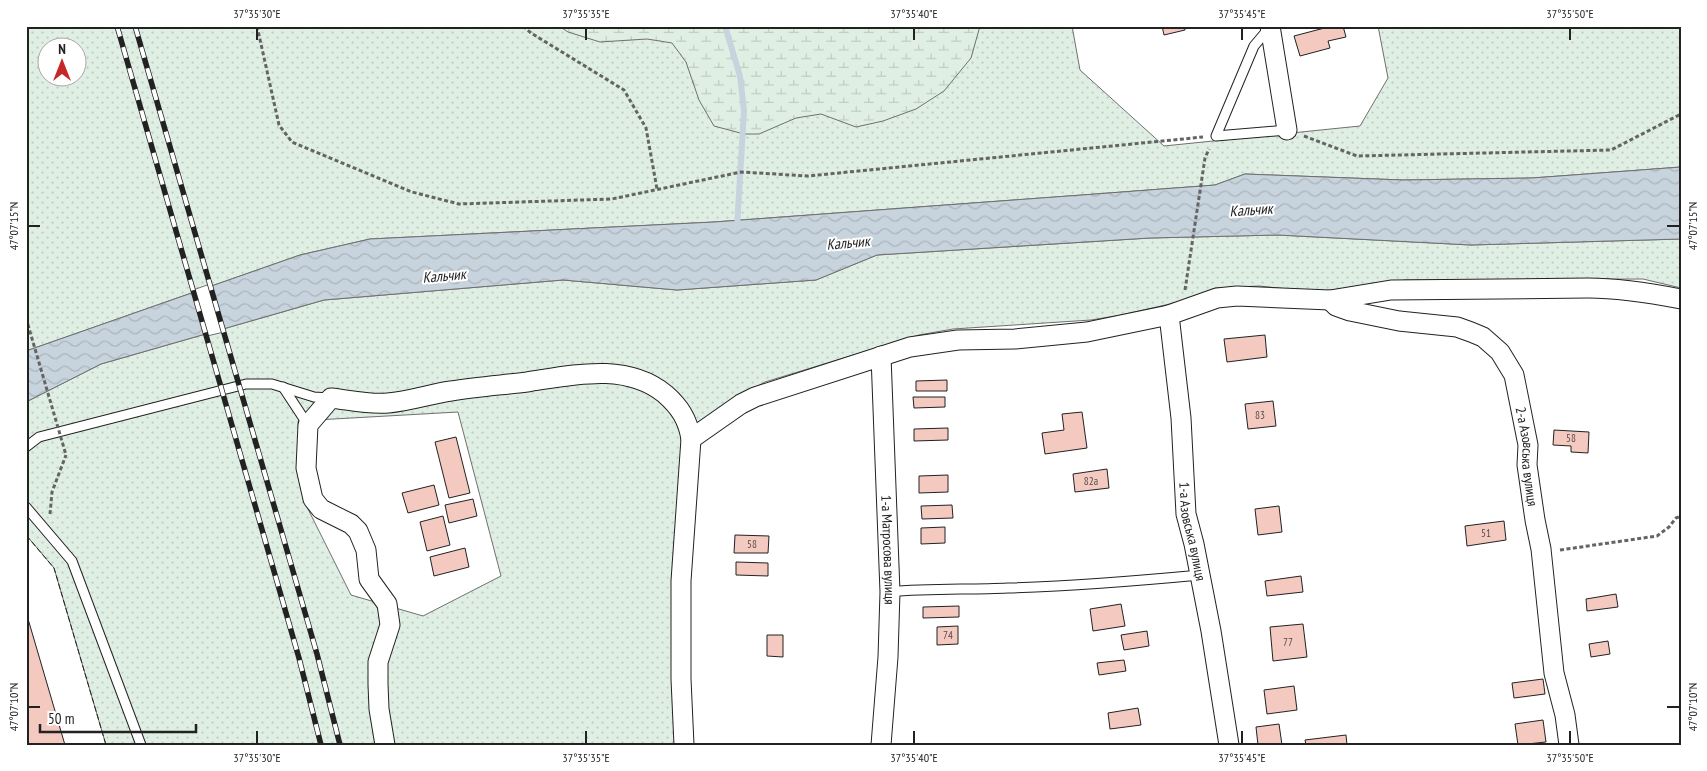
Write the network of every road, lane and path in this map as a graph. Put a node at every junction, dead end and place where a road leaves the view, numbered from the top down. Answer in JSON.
{"nodes":[{"id":1,"x":256,"y":26,"type":"edge"},
{"id":2,"x":523,"y":26,"type":"edge"},
{"id":3,"x":1270,"y":27,"type":"edge"},
{"id":4,"x":1681,"y":114,"type":"edge"},
{"id":5,"x":1287,"y":130,"type":"junction"},
{"id":6,"x":1216,"y":136,"type":"junction"},
{"id":7,"x":1205,"y":158,"type":"dead end"},
{"id":8,"x":657,"y":189,"type":"junction"},
{"id":9,"x":1681,"y":299,"type":"edge"},
{"id":10,"x":1330,"y":300,"type":"junction"},
{"id":11,"x":1176,"y":313,"type":"junction"},
{"id":12,"x":26,"y":318,"type":"edge"},
{"id":13,"x":881,"y":356,"type":"junction"},
{"id":14,"x":283,"y":387,"type":"junction"},
{"id":15,"x":331,"y":398,"type":"junction"},
{"id":16,"x":308,"y":425,"type":"junction"},
{"id":17,"x":691,"y":439,"type":"junction"},
{"id":18,"x":26,"y":446,"type":"edge"},
{"id":19,"x":52,"y":492,"type":"dead end"},
{"id":20,"x":26,"y":507,"type":"edge"},
{"id":21,"x":1681,"y":516,"type":"edge"},
{"id":22,"x":1542,"y":553,"type":"junction"},
{"id":23,"x":1200,"y":575,"type":"junction"},
{"id":24,"x":890,"y":592,"type":"junction"},
{"id":25,"x":141,"y":745,"type":"edge"},
{"id":26,"x":385,"y":745,"type":"edge"},
{"id":27,"x":684,"y":745,"type":"edge"},
{"id":28,"x":881,"y":745,"type":"edge"},
{"id":29,"x":1229,"y":745,"type":"edge"},
{"id":30,"x":1569,"y":745,"type":"edge"}],
"edges":[{"from":1,"to":8,"type":"path"},
{"from":2,"to":8,"type":"path"},
{"from":3,"to":5,"type":"street"},
{"from":3,"to":6,"type":"lane"},
{"from":4,"to":5,"type":"path"},
{"from":5,"to":6,"type":"lane"},
{"from":6,"to":8,"type":"path"},
{"from":7,"to":11,"type":"path"},
{"from":9,"to":10,"type":"street"},
{"from":10,"to":11,"type":"street"},
{"from":10,"to":22,"type":"street","name":"2-а Азовська вулиця"},
{"from":11,"to":13,"type":"street"},
{"from":11,"to":23,"type":"street","name":"1-а Азовська вулиця"},
{"from":12,"to":19,"type":"path","bridge":true},
{"from":13,"to":17,"type":"street"},
{"from":13,"to":24,"type":"street","name":"1-а Матросова вулиця"},
{"from":14,"to":15,"type":"lane"},
{"from":14,"to":16,"type":"lane"},
{"from":14,"to":18,"type":"lane"},
{"from":15,"to":16,"type":"street"},
{"from":15,"to":17,"type":"street"},
{"from":16,"to":26,"type":"street"},
{"from":17,"to":27,"type":"street"},
{"from":20,"to":25,"type":"lane"},
{"from":21,"to":22,"type":"path"},
{"from":22,"to":30,"type":"street","name":"2-а Азовська вулиця"},
{"from":23,"to":24,"type":"lane"},
{"from":23,"to":29,"type":"street","name":"1-а Азовська вулиця"},
{"from":24,"to":28,"type":"street","name":"1-а Матросова вулиця"}]}
